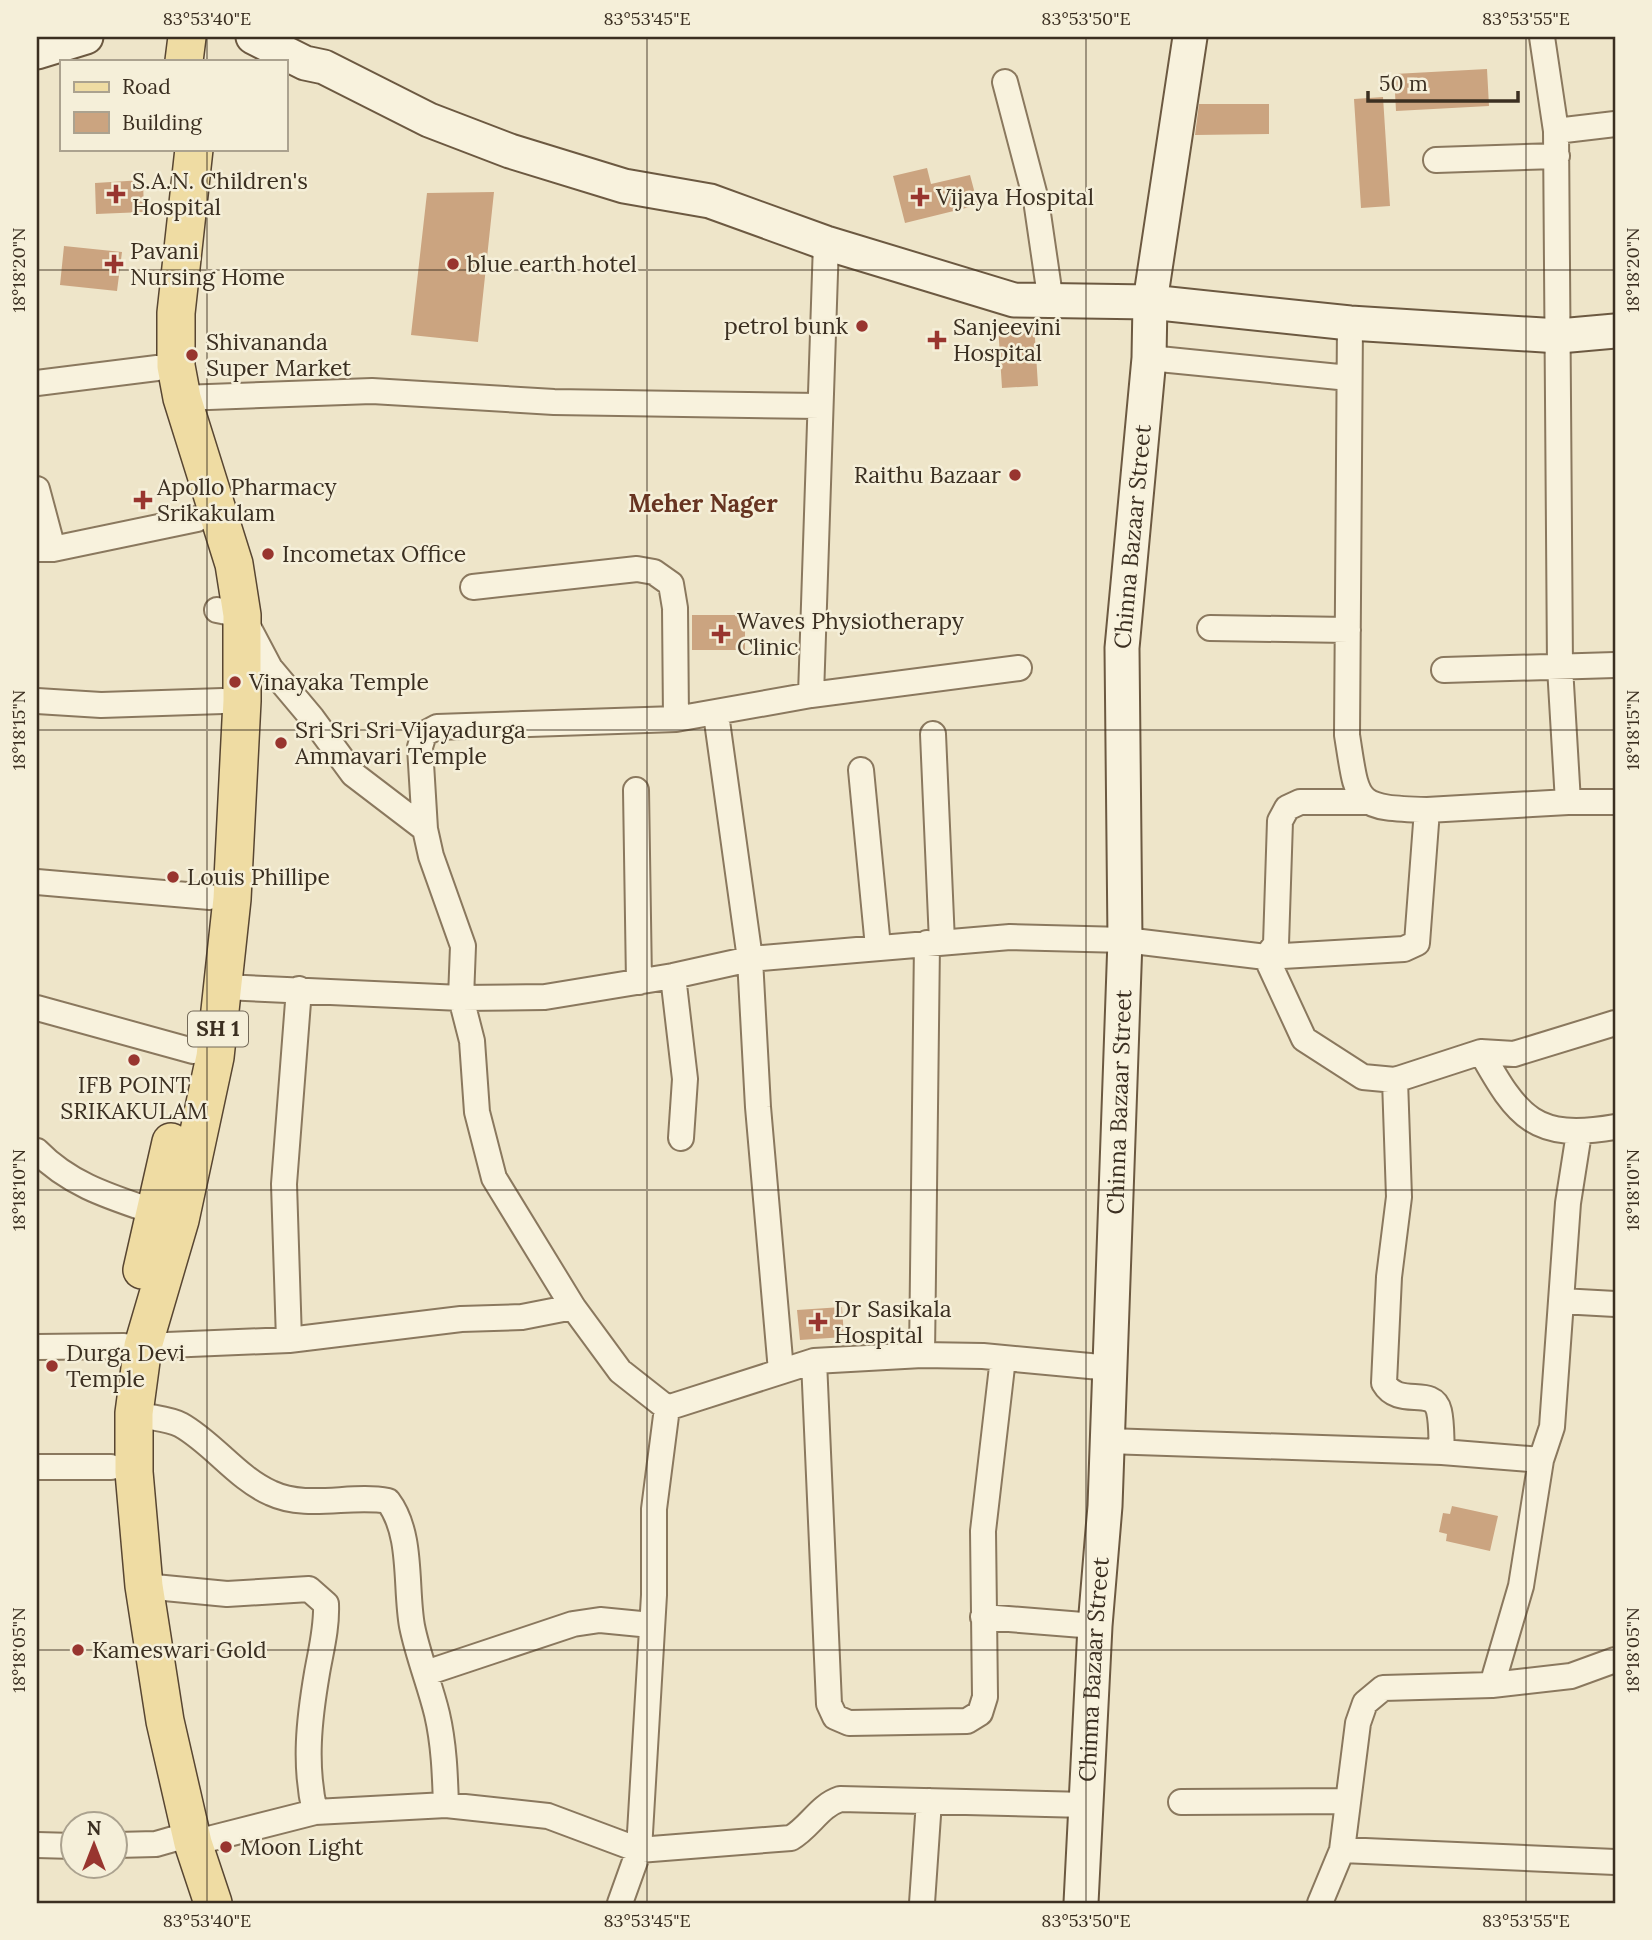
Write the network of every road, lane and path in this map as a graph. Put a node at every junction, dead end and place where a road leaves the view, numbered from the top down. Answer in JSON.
{"nodes":[{"id":1,"x":86,"y":37,"type":"edge"},
{"id":2,"x":187,"y":37,"type":"edge"},
{"id":3,"x":205,"y":37,"type":"edge"},
{"id":4,"x":253,"y":37,"type":"edge"},
{"id":5,"x":290,"y":37,"type":"edge"},
{"id":6,"x":1190,"y":37,"type":"edge"},
{"id":7,"x":1542,"y":37,"type":"edge"},
{"id":8,"x":37,"y":52,"type":"edge"},
{"id":9,"x":184,"y":60,"type":"edge"},
{"id":10,"x":204,"y":60,"type":"edge"},
{"id":11,"x":324,"y":66,"type":"junction"},
{"id":12,"x":1005,"y":82,"type":"dead end"},
{"id":13,"x":1615,"y":124,"type":"edge"},
{"id":14,"x":1556,"y":131,"type":"junction"},
{"id":15,"x":176,"y":150,"type":"edge"},
{"id":16,"x":194,"y":150,"type":"edge"},
{"id":17,"x":1557,"y":156,"type":"junction"},
{"id":18,"x":1436,"y":160,"type":"dead end"},
{"id":19,"x":826,"y":243,"type":"junction"},
{"id":20,"x":1150,"y":302,"type":"junction"},
{"id":21,"x":1051,"y":303,"type":"junction"},
{"id":22,"x":1350,"y":323,"type":"junction"},
{"id":23,"x":1615,"y":331,"type":"edge"},
{"id":24,"x":1559,"y":335,"type":"junction"},
{"id":25,"x":1149,"y":358,"type":"junction"},
{"id":26,"x":157,"y":368,"type":"junction"},
{"id":27,"x":1349,"y":378,"type":"junction"},
{"id":28,"x":37,"y":383,"type":"edge"},
{"id":29,"x":182,"y":398,"type":"junction"},
{"id":30,"x":820,"y":406,"type":"junction"},
{"id":31,"x":37,"y":489,"type":"edge"},
{"id":32,"x":197,"y":519,"type":"junction"},
{"id":33,"x":45,"y":549,"type":"edge"},
{"id":34,"x":474,"y":587,"type":"dead end"},
{"id":35,"x":229,"y":613,"type":"junction"},
{"id":36,"x":1210,"y":628,"type":"dead end"},
{"id":37,"x":1348,"y":630,"type":"junction"},
{"id":38,"x":1615,"y":665,"type":"edge"},
{"id":39,"x":1560,"y":667,"type":"junction"},
{"id":40,"x":1019,"y":668,"type":"dead end"},
{"id":41,"x":1444,"y":670,"type":"dead end"},
{"id":42,"x":811,"y":695,"type":"junction"},
{"id":43,"x":37,"y":701,"type":"edge"},
{"id":44,"x":223,"y":701,"type":"junction"},
{"id":45,"x":716,"y":714,"type":"junction"},
{"id":46,"x":676,"y":719,"type":"junction"},
{"id":47,"x":933,"y":734,"type":"dead end"},
{"id":48,"x":861,"y":771,"type":"dead end"},
{"id":49,"x":636,"y":790,"type":"dead end"},
{"id":50,"x":1367,"y":802,"type":"junction"},
{"id":51,"x":1568,"y":802,"type":"junction"},
{"id":52,"x":1615,"y":803,"type":"edge"},
{"id":53,"x":1427,"y":810,"type":"junction"},
{"id":54,"x":425,"y":829,"type":"junction"},
{"id":55,"x":37,"y":881,"type":"edge"},
{"id":56,"x":210,"y":897,"type":"junction"},
{"id":57,"x":1125,"y":940,"type":"junction"},
{"id":58,"x":934,"y":942,"type":"junction"},
{"id":59,"x":878,"y":947,"type":"junction"},
{"id":60,"x":1266,"y":957,"type":"junction"},
{"id":61,"x":750,"y":959,"type":"junction"},
{"id":62,"x":673,"y":976,"type":"junction"},
{"id":63,"x":639,"y":982,"type":"junction"},
{"id":64,"x":224,"y":988,"type":"junction"},
{"id":65,"x":299,"y":989,"type":"junction"},
{"id":66,"x":461,"y":998,"type":"junction"},
{"id":67,"x":37,"y":1008,"type":"edge"},
{"id":68,"x":1615,"y":1023,"type":"edge"},
{"id":69,"x":193,"y":1051,"type":"junction"},
{"id":70,"x":1481,"y":1052,"type":"junction"},
{"id":71,"x":1395,"y":1080,"type":"junction"},
{"id":72,"x":1615,"y":1127,"type":"edge"},
{"id":73,"x":1579,"y":1133,"type":"junction"},
{"id":74,"x":681,"y":1138,"type":"dead end"},
{"id":75,"x":37,"y":1151,"type":"edge"},
{"id":76,"x":155,"y":1212,"type":"junction"},
{"id":77,"x":1561,"y":1301,"type":"junction"},
{"id":78,"x":1615,"y":1304,"type":"edge"},
{"id":79,"x":573,"y":1307,"type":"junction"},
{"id":80,"x":289,"y":1340,"type":"junction"},
{"id":81,"x":134,"y":1346,"type":"junction"},
{"id":82,"x":37,"y":1347,"type":"edge"},
{"id":83,"x":922,"y":1354,"type":"junction"},
{"id":84,"x":1003,"y":1358,"type":"junction"},
{"id":85,"x":814,"y":1361,"type":"junction"},
{"id":86,"x":1111,"y":1368,"type":"junction"},
{"id":87,"x":781,"y":1371,"type":"junction"},
{"id":88,"x":667,"y":1408,"type":"junction"},
{"id":89,"x":134,"y":1413,"type":"junction"},
{"id":90,"x":1107,"y":1441,"type":"junction"},
{"id":91,"x":1442,"y":1452,"type":"junction"},
{"id":92,"x":1541,"y":1460,"type":"junction"},
{"id":93,"x":37,"y":1467,"type":"edge"},
{"id":94,"x":111,"y":1467,"type":"junction"},
{"id":95,"x":144,"y":1586,"type":"junction"},
{"id":96,"x":983,"y":1617,"type":"junction"},
{"id":97,"x":651,"y":1625,"type":"junction"},
{"id":98,"x":1095,"y":1626,"type":"junction"},
{"id":99,"x":1615,"y":1660,"type":"edge"},
{"id":100,"x":426,"y":1673,"type":"junction"},
{"id":101,"x":1492,"y":1685,"type":"junction"},
{"id":102,"x":929,"y":1801,"type":"junction"},
{"id":103,"x":1348,"y":1801,"type":"junction"},
{"id":104,"x":1181,"y":1802,"type":"dead end"},
{"id":105,"x":446,"y":1805,"type":"junction"},
{"id":106,"x":1086,"y":1805,"type":"junction"},
{"id":107,"x":315,"y":1812,"type":"junction"},
{"id":108,"x":185,"y":1841,"type":"junction"},
{"id":109,"x":130,"y":1845,"type":"edge"},
{"id":110,"x":37,"y":1846,"type":"edge"},
{"id":111,"x":60,"y":1846,"type":"edge"},
{"id":112,"x":639,"y":1850,"type":"junction"},
{"id":113,"x":1342,"y":1850,"type":"junction"},
{"id":114,"x":1615,"y":1862,"type":"edge"},
{"id":115,"x":194,"y":1903,"type":"edge"},
{"id":116,"x":213,"y":1903,"type":"edge"},
{"id":117,"x":620,"y":1903,"type":"edge"},
{"id":118,"x":922,"y":1903,"type":"edge"},
{"id":119,"x":1081,"y":1903,"type":"edge"},
{"id":120,"x":1320,"y":1903,"type":"edge"}],
"edges":[{"from":1,"to":8,"type":"street"},
{"from":2,"to":9,"type":"main road"},
{"from":3,"to":10,"type":"main road"},
{"from":4,"to":11,"type":"street"},
{"from":5,"to":11,"type":"street"},
{"from":6,"to":20,"type":"street","name":"Chinna Bazaar Street"},
{"from":7,"to":14,"type":"street"},
{"from":11,"to":19,"type":"street"},
{"from":12,"to":21,"type":"street"},
{"from":13,"to":14,"type":"street"},
{"from":14,"to":17,"type":"street"},
{"from":15,"to":26,"type":"main road","number":"SH 1"},
{"from":16,"to":29,"type":"main road","number":"SH 1"},
{"from":17,"to":18,"type":"street"},
{"from":17,"to":24,"type":"street"},
{"from":19,"to":21,"type":"street"},
{"from":19,"to":30,"type":"street"},
{"from":20,"to":21,"type":"street"},
{"from":20,"to":22,"type":"street"},
{"from":20,"to":25,"type":"street","name":"Chinna Bazaar Street"},
{"from":22,"to":24,"type":"street"},
{"from":22,"to":27,"type":"street"},
{"from":23,"to":24,"type":"street"},
{"from":24,"to":39,"type":"street"},
{"from":25,"to":27,"type":"street"},
{"from":25,"to":57,"type":"street","name":"Chinna Bazaar Street"},
{"from":26,"to":28,"type":"street"},
{"from":26,"to":32,"type":"main road","number":"SH 1"},
{"from":27,"to":37,"type":"street"},
{"from":29,"to":30,"type":"street"},
{"from":29,"to":35,"type":"main road","number":"SH 1"},
{"from":30,"to":42,"type":"street"},
{"from":31,"to":33,"type":"street"},
{"from":32,"to":33,"type":"street"},
{"from":32,"to":35,"type":"main road","number":"SH 1"},
{"from":34,"to":46,"type":"street"},
{"from":35,"to":44,"type":"main road","number":"SH 1"},
{"from":35,"to":54,"type":"street"},
{"from":35,"to":64,"type":"main road","number":"SH 1"},
{"from":36,"to":37,"type":"street"},
{"from":37,"to":50,"type":"street"},
{"from":38,"to":39,"type":"street"},
{"from":39,"to":41,"type":"street"},
{"from":39,"to":51,"type":"street"},
{"from":40,"to":42,"type":"street"},
{"from":42,"to":45,"type":"street"},
{"from":43,"to":44,"type":"street"},
{"from":44,"to":56,"type":"main road","number":"SH 1"},
{"from":45,"to":46,"type":"street"},
{"from":45,"to":61,"type":"street"},
{"from":46,"to":54,"type":"street"},
{"from":47,"to":58,"type":"street"},
{"from":48,"to":59,"type":"street"},
{"from":49,"to":63,"type":"street"},
{"from":50,"to":53,"type":"street"},
{"from":50,"to":60,"type":"street"},
{"from":51,"to":52,"type":"street"},
{"from":51,"to":53,"type":"street"},
{"from":53,"to":60,"type":"street"},
{"from":54,"to":66,"type":"street"},
{"from":55,"to":56,"type":"street"},
{"from":56,"to":69,"type":"main road","number":"SH 1"},
{"from":57,"to":58,"type":"street"},
{"from":57,"to":60,"type":"street"},
{"from":57,"to":86,"type":"street","name":"Chinna Bazaar Street"},
{"from":58,"to":59,"type":"street"},
{"from":58,"to":83,"type":"street"},
{"from":59,"to":61,"type":"street"},
{"from":60,"to":71,"type":"street"},
{"from":61,"to":62,"type":"street"},
{"from":61,"to":87,"type":"street"},
{"from":62,"to":63,"type":"street"},
{"from":62,"to":74,"type":"street"},
{"from":63,"to":66,"type":"street"},
{"from":64,"to":65,"type":"street"},
{"from":64,"to":81,"type":"main road","number":"SH 1"},
{"from":65,"to":66,"type":"street"},
{"from":65,"to":80,"type":"street"},
{"from":66,"to":79,"type":"street"},
{"from":67,"to":69,"type":"street"},
{"from":68,"to":70,"type":"street"},
{"from":69,"to":76,"type":"main road","number":"SH 1"},
{"from":70,"to":71,"type":"street"},
{"from":70,"to":73,"type":"street"},
{"from":71,"to":91,"type":"street"},
{"from":72,"to":73,"type":"street"},
{"from":73,"to":77,"type":"street"},
{"from":75,"to":76,"type":"street"},
{"from":76,"to":81,"type":"main road","number":"SH 1"},
{"from":77,"to":78,"type":"street"},
{"from":77,"to":92,"type":"street"},
{"from":79,"to":80,"type":"street"},
{"from":79,"to":88,"type":"street"},
{"from":80,"to":81,"type":"street"},
{"from":81,"to":82,"type":"street"},
{"from":81,"to":89,"type":"main road","number":"SH 1"},
{"from":81,"to":94,"type":"main road","number":"SH 1"},
{"from":83,"to":84,"type":"street"},
{"from":83,"to":85,"type":"street"},
{"from":84,"to":86,"type":"street"},
{"from":84,"to":96,"type":"street"},
{"from":85,"to":87,"type":"street"},
{"from":85,"to":96,"type":"street"},
{"from":86,"to":90,"type":"street","name":"Chinna Bazaar Street"},
{"from":87,"to":88,"type":"street"},
{"from":88,"to":97,"type":"street"},
{"from":89,"to":95,"type":"main road","number":"SH 1"},
{"from":89,"to":100,"type":"street"},
{"from":90,"to":91,"type":"street"},
{"from":90,"to":98,"type":"street","name":"Chinna Bazaar Street"},
{"from":91,"to":92,"type":"street"},
{"from":92,"to":101,"type":"street"},
{"from":93,"to":94,"type":"street"},
{"from":94,"to":108,"type":"main road","number":"SH 1"},
{"from":95,"to":107,"type":"street"},
{"from":95,"to":108,"type":"main road","number":"SH 1"},
{"from":96,"to":98,"type":"street"},
{"from":97,"to":100,"type":"street"},
{"from":97,"to":112,"type":"street"},
{"from":98,"to":106,"type":"street","name":"Chinna Bazaar Street"},
{"from":99,"to":101,"type":"street"},
{"from":100,"to":105,"type":"street"},
{"from":101,"to":103,"type":"street"},
{"from":102,"to":106,"type":"street"},
{"from":102,"to":112,"type":"street"},
{"from":102,"to":118,"type":"street"},
{"from":103,"to":104,"type":"street"},
{"from":103,"to":113,"type":"street"},
{"from":105,"to":107,"type":"street"},
{"from":105,"to":112,"type":"street"},
{"from":106,"to":119,"type":"street","name":"Chinna Bazaar Street"},
{"from":107,"to":108,"type":"street"},
{"from":108,"to":109,"type":"street"},
{"from":108,"to":115,"type":"main road","number":"SH 1"},
{"from":108,"to":116,"type":"main road","number":"SH 1"},
{"from":110,"to":111,"type":"street"},
{"from":112,"to":117,"type":"street"},
{"from":113,"to":114,"type":"street"},
{"from":113,"to":120,"type":"street"}]}
